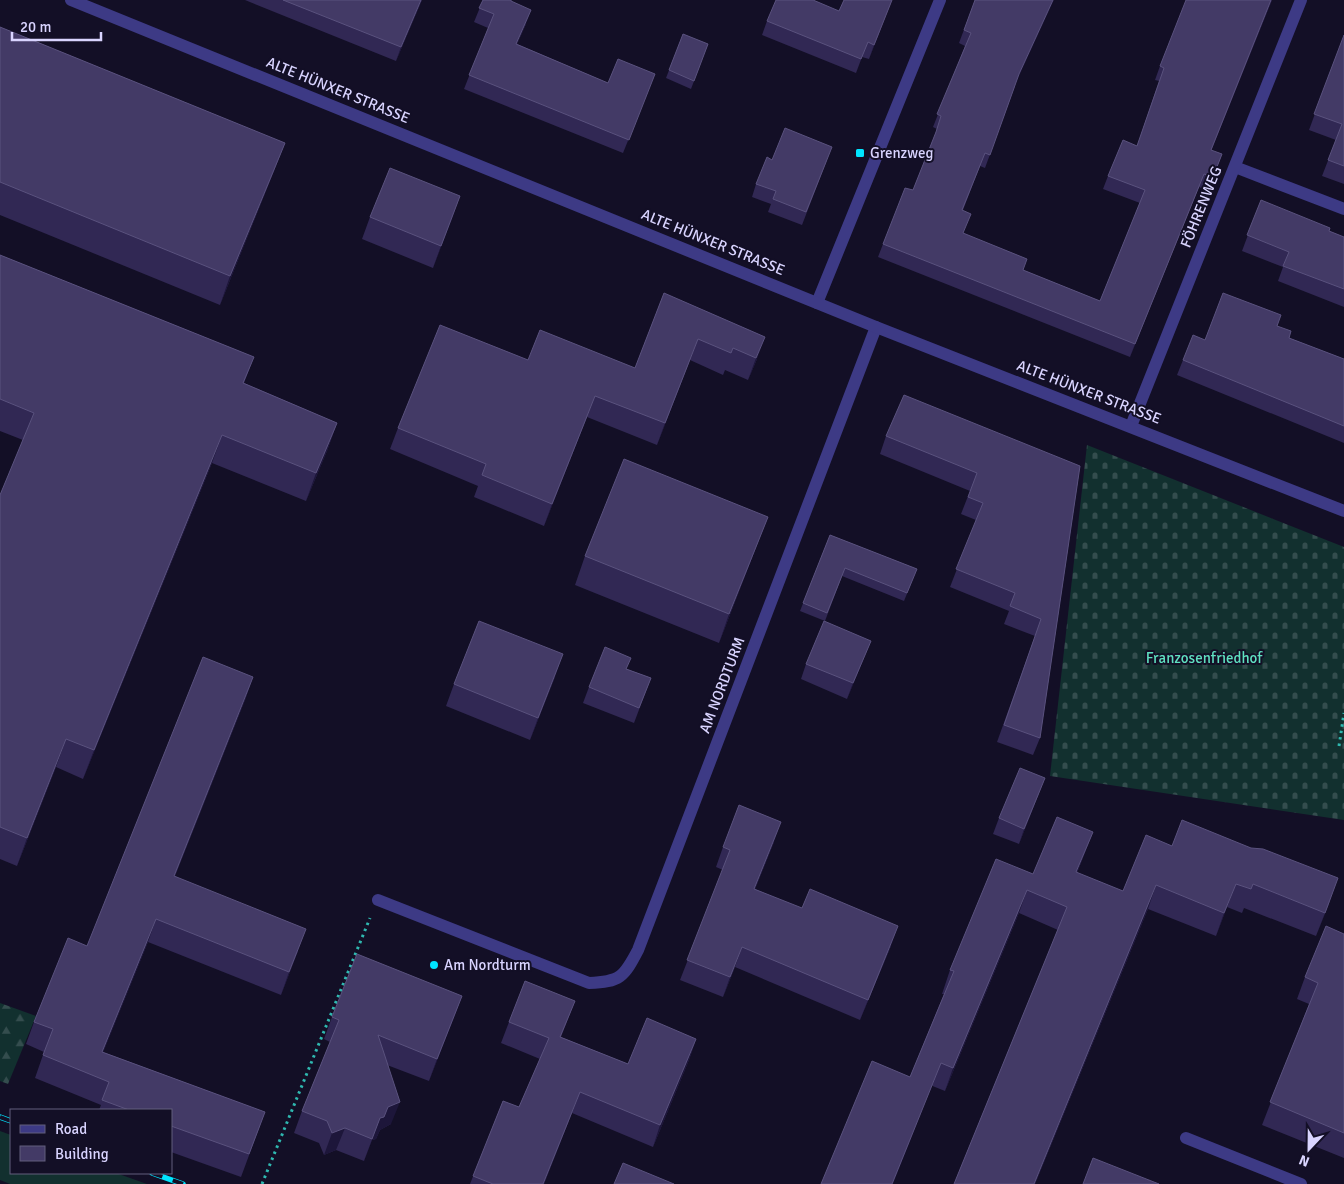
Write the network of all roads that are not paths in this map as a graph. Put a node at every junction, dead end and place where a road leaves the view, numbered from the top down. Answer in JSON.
{"nodes":[{"id":1,"x":71,"y":0,"type":"edge"},
{"id":2,"x":940,"y":0,"type":"edge"},
{"id":3,"x":1301,"y":0,"type":"edge"},
{"id":4,"x":1235,"y":167,"type":"junction"},
{"id":5,"x":1344,"y":208,"type":"edge"},
{"id":6,"x":817,"y":303,"type":"junction"},
{"id":7,"x":876,"y":327,"type":"junction"},
{"id":8,"x":1131,"y":426,"type":"junction"},
{"id":9,"x":1344,"y":511,"type":"edge"},
{"id":10,"x":378,"y":900,"type":"road end"},
{"id":11,"x":1186,"y":1138,"type":"dead end"},
{"id":12,"x":1301,"y":1184,"type":"edge"}],
"edges":[{"from":1,"to":6,"type":"street","name":"ALTE HÜNXER STRASSE"},
{"from":2,"to":6,"type":"street"},
{"from":3,"to":4,"type":"street","name":"FÖHRENWEG"},
{"from":4,"to":5,"type":"street"},
{"from":4,"to":8,"type":"street","name":"FÖHRENWEG"},
{"from":6,"to":7,"type":"street","name":"ALTE HÜNXER STRASSE"},
{"from":7,"to":8,"type":"street","name":"ALTE HÜNXER STRASSE"},
{"from":7,"to":10,"type":"street","name":"AM NORDTURM"},
{"from":8,"to":9,"type":"street","name":"ALTE HÜNXER STRASSE"},
{"from":11,"to":12,"type":"street"}]}
